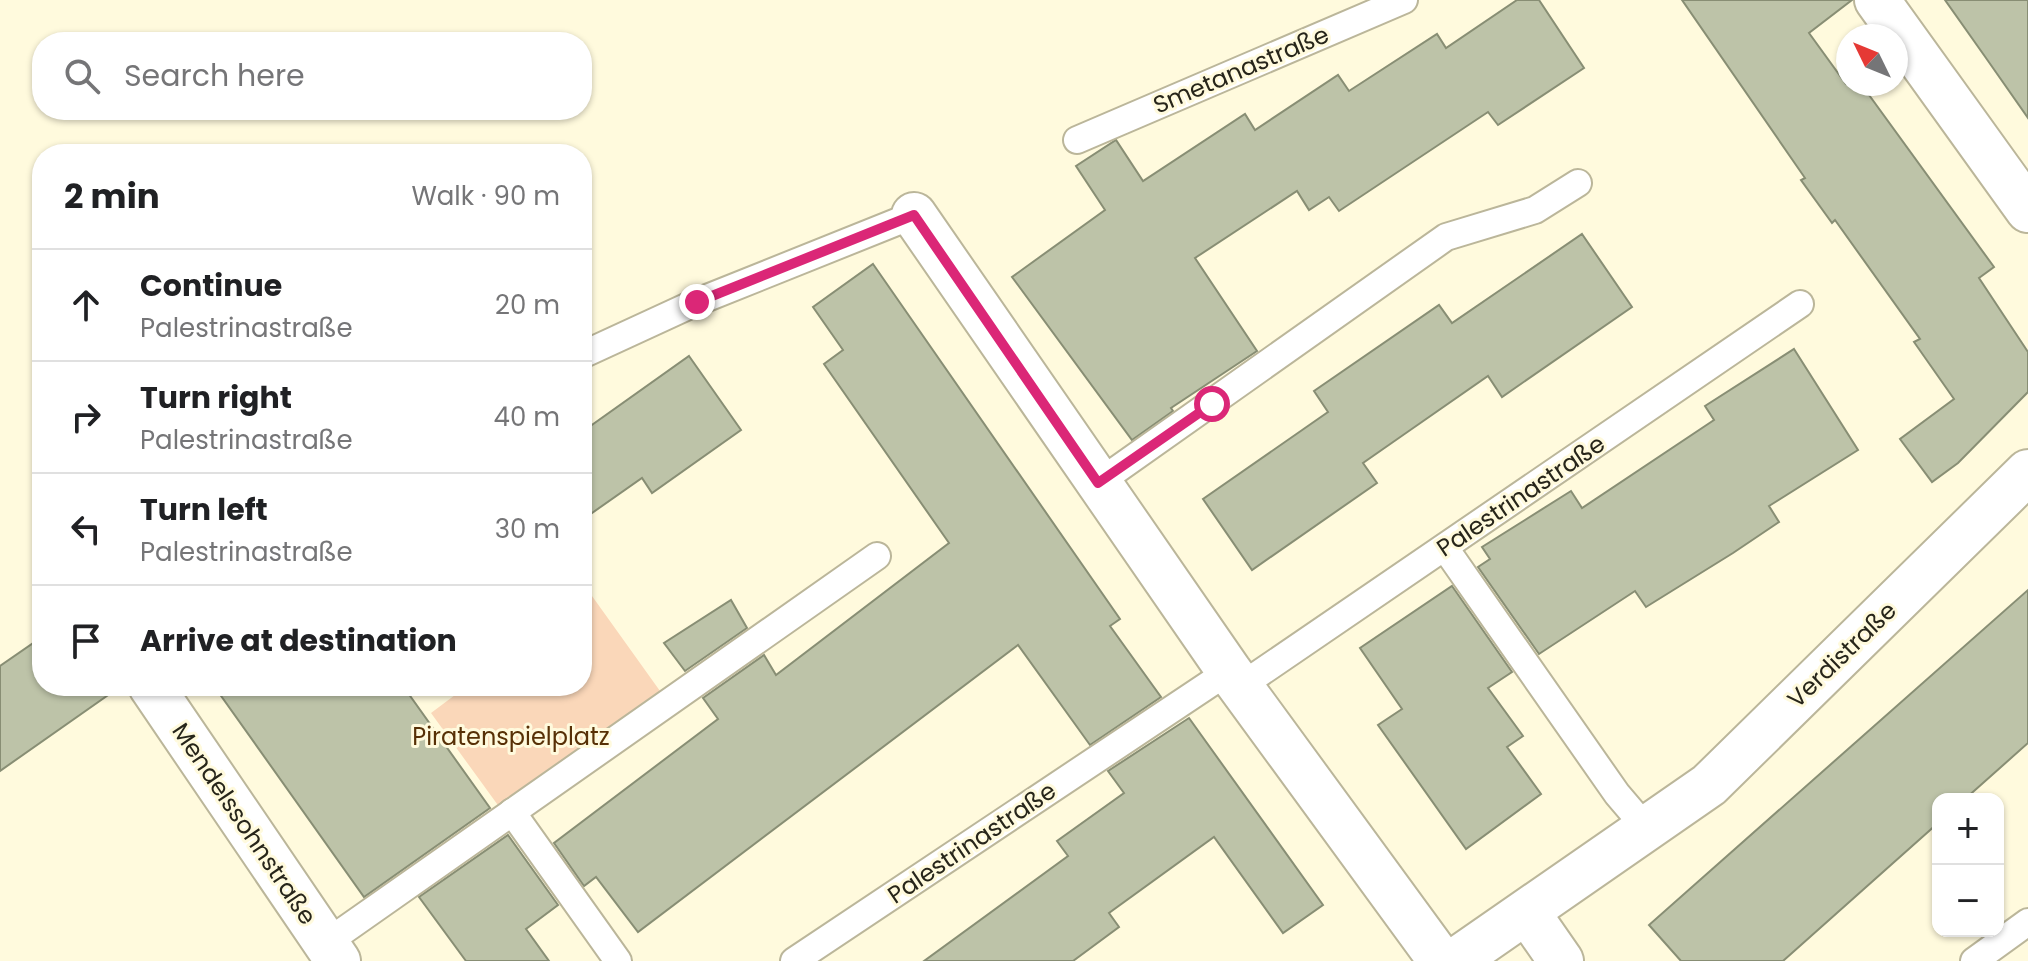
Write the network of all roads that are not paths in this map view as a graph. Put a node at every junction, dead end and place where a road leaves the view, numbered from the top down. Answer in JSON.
{"nodes":[{"id":1,"x":1404,"y":0,"type":"edge"},
{"id":2,"x":1877,"y":0,"type":"edge"},
{"id":3,"x":1077,"y":140,"type":"dead end"},
{"id":4,"x":1578,"y":183,"type":"dead end"},
{"id":5,"x":2028,"y":210,"type":"edge"},
{"id":6,"x":914,"y":215,"type":"joint"},
{"id":7,"x":1800,"y":304,"type":"dead end"},
{"id":8,"x":592,"y":350,"type":"edge"},
{"id":9,"x":2028,"y":472,"type":"edge"},
{"id":10,"x":1098,"y":483,"type":"junction"},
{"id":11,"x":1445,"y":548,"type":"junction"},
{"id":12,"x":877,"y":556,"type":"dead end"},
{"id":13,"x":1235,"y":678,"type":"junction"},
{"id":14,"x":158,"y":696,"type":"edge"},
{"id":15,"x":512,"y":812,"type":"junction"},
{"id":16,"x":1646,"y":828,"type":"junction"},
{"id":17,"x":1527,"y":912,"type":"junction"},
{"id":18,"x":2028,"y":922,"type":"edge"},
{"id":19,"x":332,"y":952,"type":"edge"},
{"id":20,"x":618,"y":961,"type":"edge"},
{"id":21,"x":794,"y":961,"type":"edge"},
{"id":22,"x":1441,"y":961,"type":"edge"},
{"id":23,"x":1455,"y":961,"type":"edge"},
{"id":24,"x":1561,"y":961,"type":"edge"},
{"id":25,"x":1974,"y":961,"type":"edge"}],
"edges":[{"from":1,"to":3,"type":"lane","name":"Smetanastraße"},
{"from":2,"to":5,"type":"street"},
{"from":4,"to":10,"type":"lane"},
{"from":6,"to":8,"type":"lane"},
{"from":6,"to":10,"type":"street"},
{"from":7,"to":11,"type":"lane","name":"Palestrinastraße"},
{"from":9,"to":16,"type":"street","name":"Verdistraße"},
{"from":10,"to":13,"type":"street"},
{"from":11,"to":13,"type":"lane","name":"Palestrinastraße"},
{"from":11,"to":16,"type":"lane"},
{"from":12,"to":15,"type":"lane"},
{"from":13,"to":21,"type":"lane","name":"Palestrinastraße"},
{"from":13,"to":22,"type":"street"},
{"from":14,"to":19,"type":"street","name":"Mendelssohnstraße"},
{"from":15,"to":19,"type":"lane"},
{"from":15,"to":20,"type":"lane"},
{"from":16,"to":17,"type":"street","name":"Verdistraße"},
{"from":17,"to":23,"type":"street","name":"Verdistraße"},
{"from":17,"to":24,"type":"street"},
{"from":18,"to":25,"type":"lane"}]}
